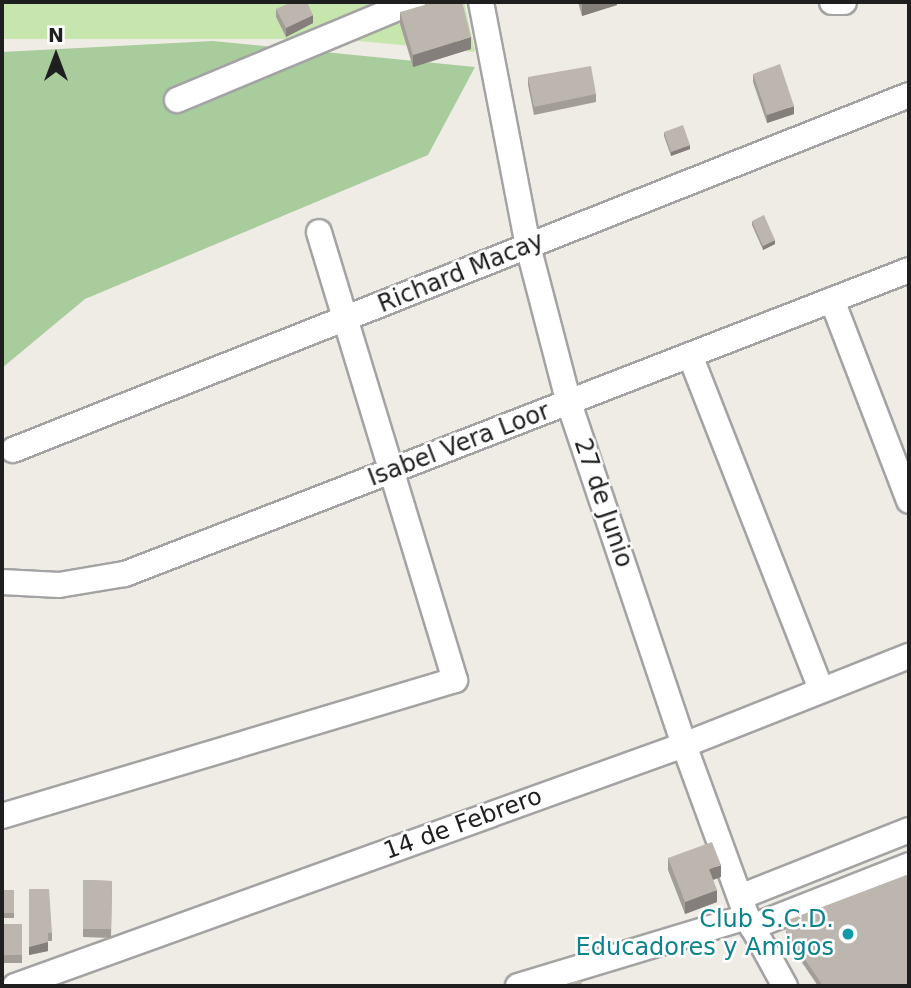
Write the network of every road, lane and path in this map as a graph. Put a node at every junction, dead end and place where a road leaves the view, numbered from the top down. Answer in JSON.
{"nodes":[{"id":1,"x":412,"y":2,"type":"edge"},
{"id":2,"x":481,"y":2,"type":"edge"},
{"id":3,"x":832,"y":2,"type":"edge"},
{"id":4,"x":844,"y":2,"type":"edge"},
{"id":5,"x":909,"y":95,"type":"edge"},
{"id":6,"x":177,"y":100,"type":"dead end"},
{"id":7,"x":319,"y":232,"type":"dead end"},
{"id":8,"x":528,"y":246,"type":"junction"},
{"id":9,"x":909,"y":270,"type":"edge"},
{"id":10,"x":832,"y":300,"type":"junction"},
{"id":11,"x":345,"y":319,"type":"junction"},
{"id":12,"x":690,"y":355,"type":"junction"},
{"id":13,"x":569,"y":402,"type":"junction"},
{"id":14,"x":13,"y":450,"type":"dead end"},
{"id":15,"x":392,"y":472,"type":"junction"},
{"id":16,"x":909,"y":501,"type":"edge"},
{"id":17,"x":2,"y":582,"type":"edge"},
{"id":18,"x":909,"y":656,"type":"edge"},
{"id":19,"x":821,"y":691,"type":"junction"},
{"id":20,"x":684,"y":745,"type":"junction"},
{"id":21,"x":2,"y":816,"type":"edge"},
{"id":22,"x":909,"y":830,"type":"edge"},
{"id":23,"x":909,"y":865,"type":"edge"},
{"id":24,"x":746,"y":913,"type":"junction"},
{"id":25,"x":15,"y":986,"type":"edge"},
{"id":26,"x":518,"y":986,"type":"edge"},
{"id":27,"x":785,"y":986,"type":"edge"}],
"edges":[{"from":1,"to":6,"type":"street"},
{"from":2,"to":8,"type":"street","name":"27 de Junio"},
{"from":3,"to":4,"type":"street"},
{"from":5,"to":8,"type":"street","name":"Richard Macay"},
{"from":7,"to":11,"type":"street"},
{"from":8,"to":11,"type":"street","name":"Richard Macay"},
{"from":8,"to":13,"type":"street","name":"27 de Junio"},
{"from":9,"to":10,"type":"street","name":"Isabel Vera Loor"},
{"from":10,"to":12,"type":"street","name":"Isabel Vera Loor"},
{"from":10,"to":16,"type":"street"},
{"from":11,"to":14,"type":"street","name":"Richard Macay"},
{"from":11,"to":15,"type":"street"},
{"from":12,"to":13,"type":"street","name":"Isabel Vera Loor"},
{"from":12,"to":19,"type":"street"},
{"from":13,"to":15,"type":"street","name":"Isabel Vera Loor"},
{"from":13,"to":20,"type":"street","name":"27 de Junio"},
{"from":15,"to":17,"type":"street","name":"Isabel Vera Loor"},
{"from":15,"to":21,"type":"street"},
{"from":18,"to":19,"type":"street","name":"14 de Febrero"},
{"from":19,"to":20,"type":"street","name":"14 de Febrero"},
{"from":20,"to":24,"type":"street","name":"27 de Junio"},
{"from":20,"to":25,"type":"street","name":"14 de Febrero"},
{"from":22,"to":24,"type":"street"},
{"from":23,"to":24,"type":"street"},
{"from":24,"to":26,"type":"street"},
{"from":24,"to":27,"type":"street","name":"27 de Junio"}]}
